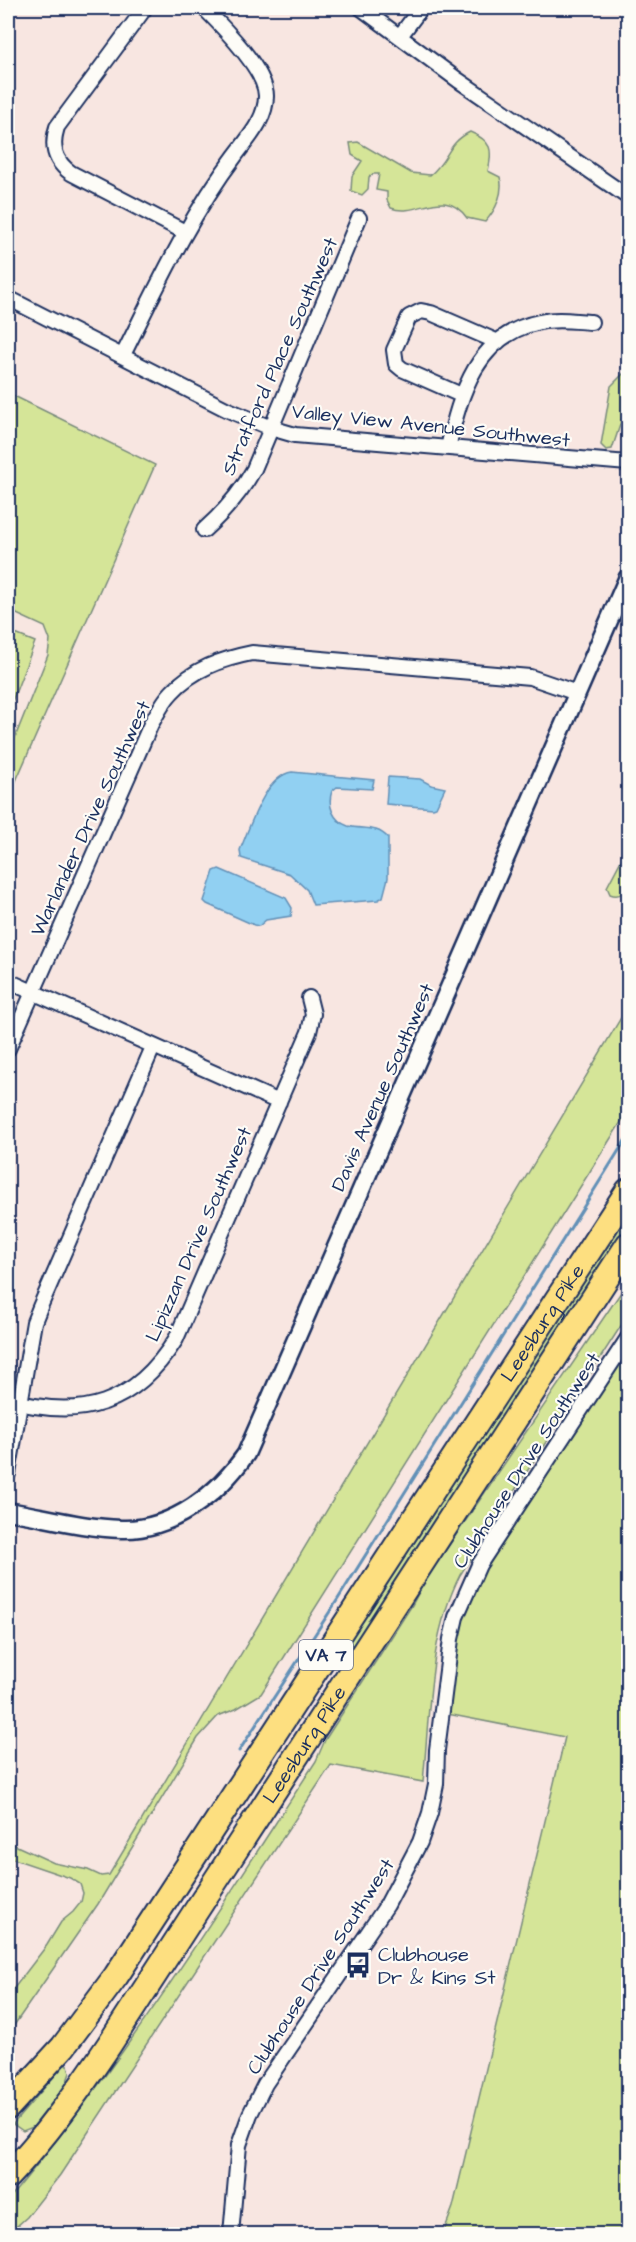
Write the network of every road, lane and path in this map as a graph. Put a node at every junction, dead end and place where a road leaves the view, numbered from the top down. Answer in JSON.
{"nodes":[{"id":1,"x":145,"y":8,"type":"edge"},
{"id":2,"x":204,"y":8,"type":"edge"},
{"id":3,"x":361,"y":8,"type":"edge"},
{"id":4,"x":420,"y":8,"type":"edge"},
{"id":5,"x":400,"y":36,"type":"junction"},
{"id":6,"x":628,"y":197,"type":"edge"},
{"id":7,"x":359,"y":218,"type":"dead end"},
{"id":8,"x":185,"y":232,"type":"junction"},
{"id":9,"x":8,"y":298,"type":"edge"},
{"id":10,"x":591,"y":322,"type":"dead end"},
{"id":11,"x":498,"y":342,"type":"junction"},
{"id":12,"x":123,"y":355,"type":"junction"},
{"id":13,"x":461,"y":395,"type":"junction"},
{"id":14,"x":271,"y":428,"type":"junction"},
{"id":15,"x":448,"y":448,"type":"junction"},
{"id":16,"x":628,"y":464,"type":"edge"},
{"id":17,"x":204,"y":530,"type":"dead end"},
{"id":18,"x":628,"y":577,"type":"edge"},
{"id":19,"x":577,"y":693,"type":"junction"},
{"id":20,"x":8,"y":981,"type":"edge"},
{"id":21,"x":33,"y":992,"type":"junction"},
{"id":22,"x":309,"y":998,"type":"dead end"},
{"id":23,"x":153,"y":1047,"type":"junction"},
{"id":24,"x":8,"y":1049,"type":"edge"},
{"id":25,"x":279,"y":1102,"type":"junction"},
{"id":26,"x":628,"y":1191,"type":"edge"},
{"id":27,"x":628,"y":1245,"type":"edge"},
{"id":28,"x":628,"y":1255,"type":"edge"},
{"id":29,"x":596,"y":1294,"type":"junction"},
{"id":30,"x":628,"y":1338,"type":"edge"},
{"id":31,"x":14,"y":1401,"type":"edge"},
{"id":32,"x":8,"y":1474,"type":"edge"},
{"id":33,"x":8,"y":1511,"type":"edge"},
{"id":34,"x":8,"y":2107,"type":"edge"},
{"id":35,"x":8,"y":2176,"type":"edge"},
{"id":36,"x":231,"y":2235,"type":"edge"}],
"edges":[{"from":1,"to":8,"type":"street"},
{"from":2,"to":8,"type":"street"},
{"from":3,"to":5,"type":"street"},
{"from":4,"to":5,"type":"street"},
{"from":5,"to":6,"type":"street"},
{"from":7,"to":14,"type":"street","name":"Stratford Place Southwest"},
{"from":8,"to":12,"type":"street"},
{"from":9,"to":12,"type":"street","name":"Valley View Avenue Southwest"},
{"from":10,"to":11,"type":"street"},
{"from":11,"to":13,"type":"street"},
{"from":11,"to":13,"type":"street"},
{"from":12,"to":14,"type":"street","name":"Valley View Avenue Southwest"},
{"from":13,"to":15,"type":"street"},
{"from":14,"to":15,"type":"street","name":"Valley View Avenue Southwest"},
{"from":14,"to":17,"type":"street","name":"Stratford Place Southwest"},
{"from":15,"to":16,"type":"street","name":"Valley View Avenue Southwest"},
{"from":18,"to":19,"type":"street","name":"Davis Avenue Southwest"},
{"from":19,"to":21,"type":"street","name":"Warlander Drive Southwest"},
{"from":19,"to":33,"type":"street","name":"Davis Avenue Southwest"},
{"from":20,"to":21,"type":"street"},
{"from":21,"to":23,"type":"street"},
{"from":21,"to":24,"type":"street","name":"Warlander Drive Southwest"},
{"from":22,"to":25,"type":"street","name":"Lipizzan Drive Southwest"},
{"from":23,"to":25,"type":"street"},
{"from":23,"to":31,"type":"street"},
{"from":25,"to":31,"type":"street","name":"Lipizzan Drive Southwest"},
{"from":26,"to":34,"type":"highway","name":"Leesburg Pike","number":"VA 7"},
{"from":27,"to":29,"type":"highway","name":"Leesburg Pike","number":"VA 7"},
{"from":28,"to":29,"type":"highway"},
{"from":29,"to":35,"type":"highway","name":"Leesburg Pike","number":"VA 7"},
{"from":30,"to":36,"type":"street","name":"Clubhouse Drive Southwest"},
{"from":31,"to":32,"type":"street"}]}
